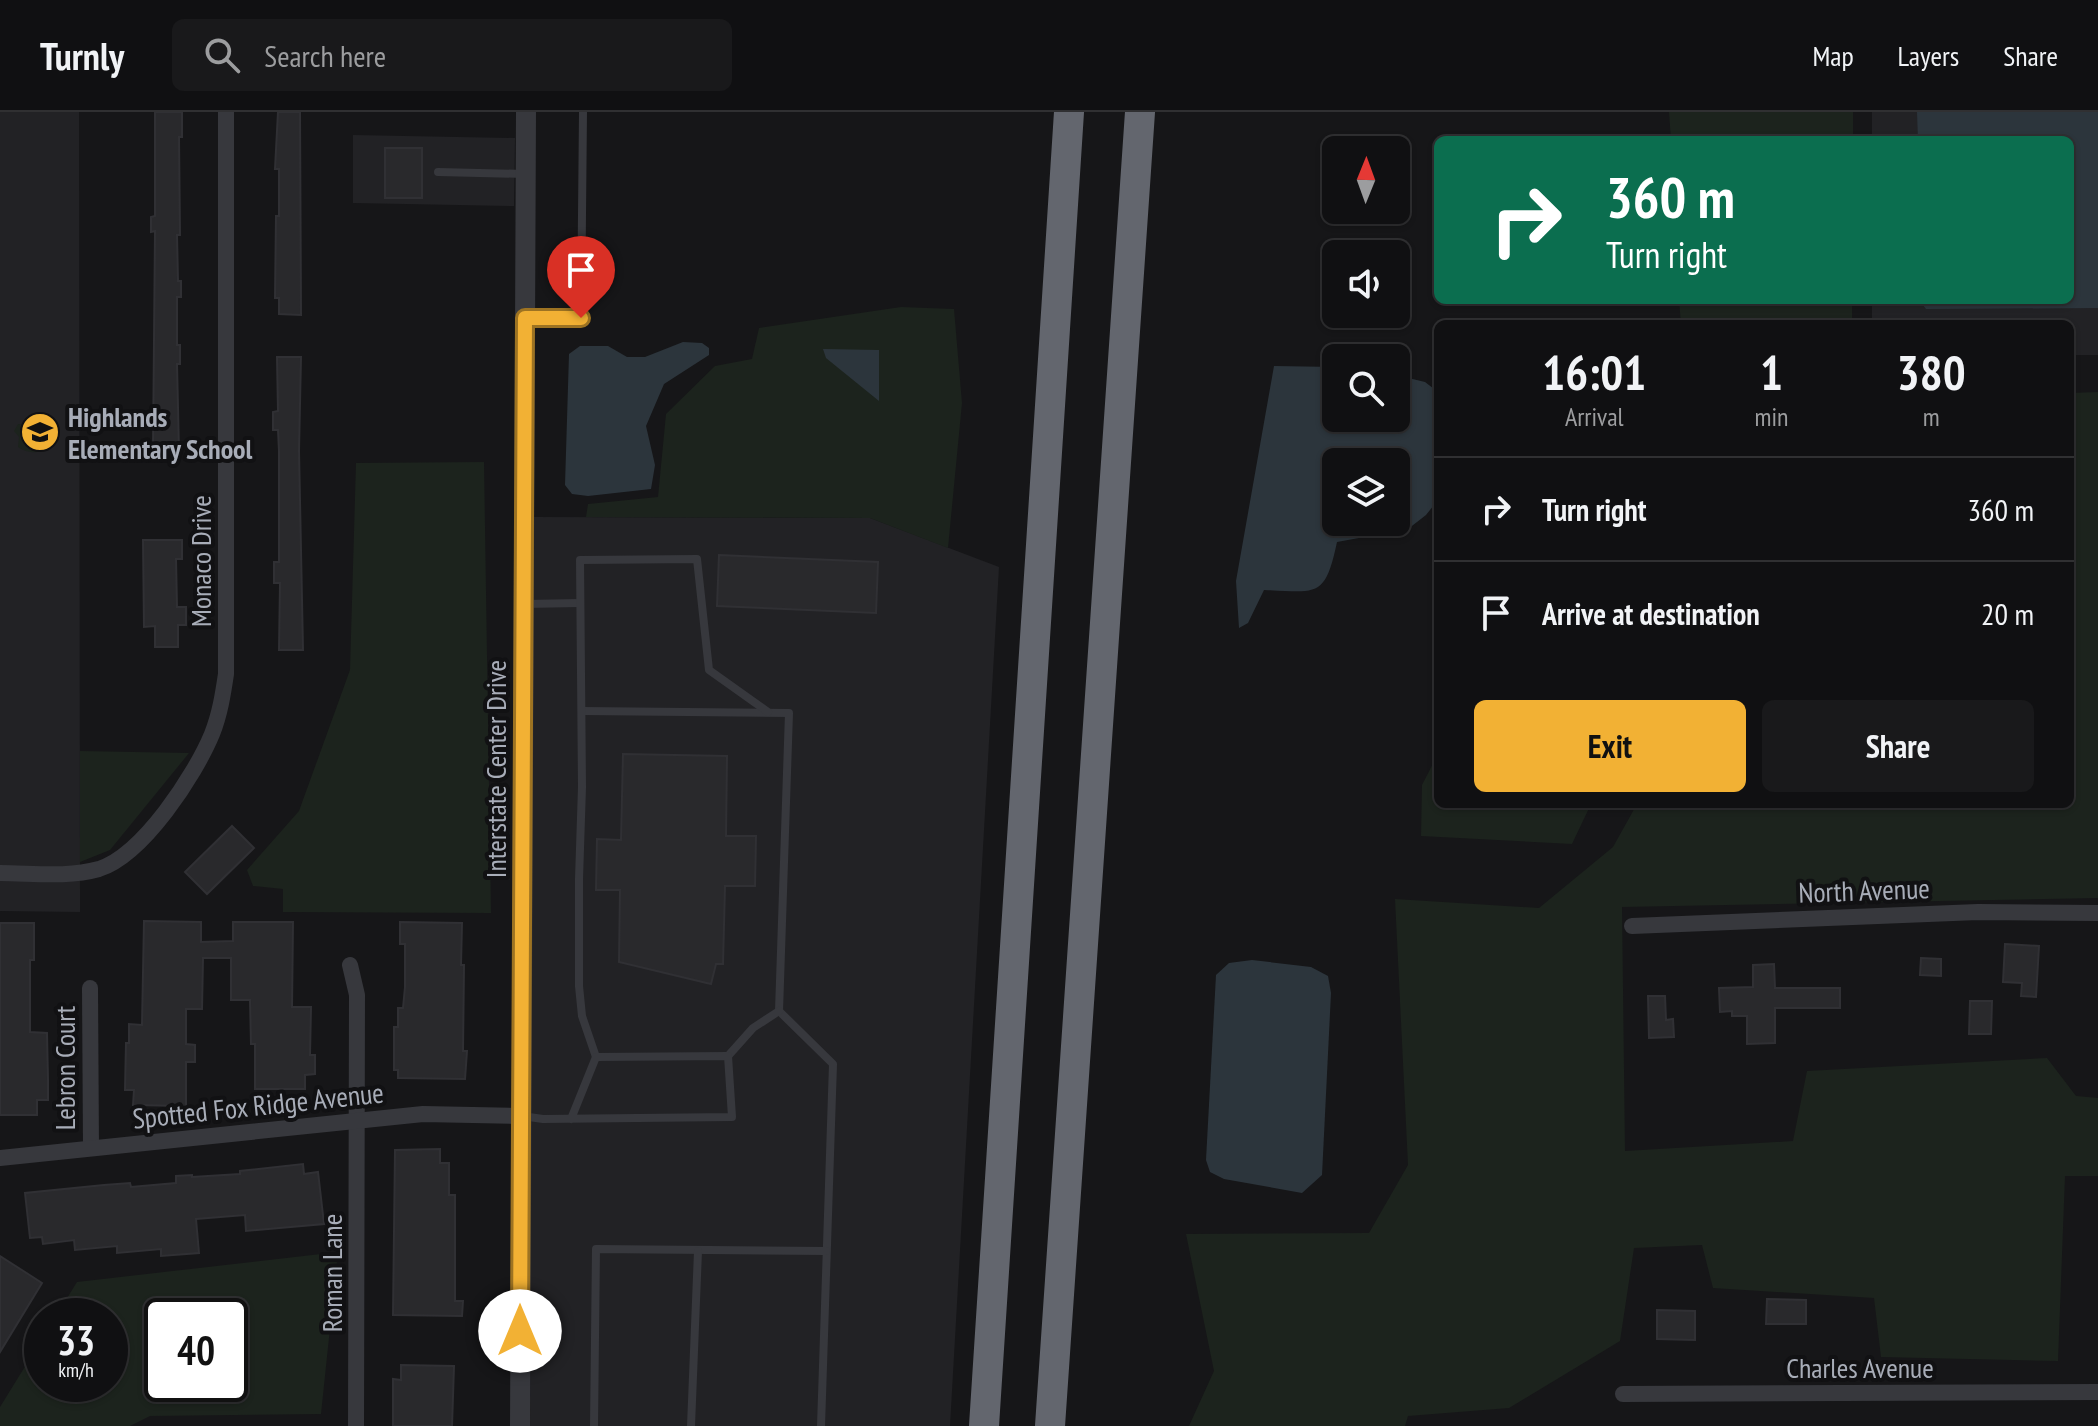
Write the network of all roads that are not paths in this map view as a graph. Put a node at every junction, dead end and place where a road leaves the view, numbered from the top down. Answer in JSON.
{"nodes":[{"id":1,"x":226,"y":112,"type":"edge"},
{"id":2,"x":526,"y":112,"type":"edge"},
{"id":3,"x":583,"y":112,"type":"edge"},
{"id":4,"x":1069,"y":112,"type":"edge"},
{"id":5,"x":1140,"y":112,"type":"edge"},
{"id":6,"x":438,"y":172,"type":"dead end"},
{"id":7,"x":526,"y":174,"type":"junction"},
{"id":8,"x":525,"y":318,"type":"junction"},
{"id":9,"x":580,"y":603,"type":"junction"},
{"id":10,"x":523,"y":604,"type":"junction"},
{"id":11,"x":582,"y":711,"type":"junction"},
{"id":12,"x":768,"y":713,"type":"junction"},
{"id":13,"x":0,"y":873,"type":"edge"},
{"id":14,"x":2098,"y":913,"type":"edge"},
{"id":15,"x":1632,"y":926,"type":"dead end"},
{"id":16,"x":350,"y":965,"type":"dead end"},
{"id":17,"x":90,"y":988,"type":"dead end"},
{"id":18,"x":779,"y":1011,"type":"junction"},
{"id":19,"x":728,"y":1056,"type":"junction"},
{"id":20,"x":596,"y":1057,"type":"junction"},
{"id":21,"x":521,"y":1116,"type":"junction"},
{"id":22,"x":571,"y":1119,"type":"junction"},
{"id":23,"x":357,"y":1120,"type":"junction"},
{"id":24,"x":91,"y":1148,"type":"junction"},
{"id":25,"x":0,"y":1158,"type":"edge"},
{"id":26,"x":698,"y":1251,"type":"junction"},
{"id":27,"x":826,"y":1251,"type":"junction"},
{"id":28,"x":2098,"y":1392,"type":"edge"},
{"id":29,"x":1623,"y":1394,"type":"dead end"},
{"id":30,"x":356,"y":1426,"type":"edge"},
{"id":31,"x":520,"y":1426,"type":"edge"},
{"id":32,"x":594,"y":1426,"type":"edge"},
{"id":33,"x":691,"y":1426,"type":"edge"},
{"id":34,"x":821,"y":1426,"type":"edge"},
{"id":35,"x":984,"y":1426,"type":"edge"},
{"id":36,"x":1050,"y":1426,"type":"edge"}],
"edges":[{"from":1,"to":13,"type":"street","name":"Monaco Drive"},
{"from":2,"to":7,"type":"street","name":"Interstate Center Drive"},
{"from":3,"to":8,"type":"lane"},
{"from":4,"to":35,"type":"highway"},
{"from":5,"to":36,"type":"highway"},
{"from":6,"to":7,"type":"lane"},
{"from":7,"to":8,"type":"street","name":"Interstate Center Drive"},
{"from":8,"to":10,"type":"street","name":"Interstate Center Drive"},
{"from":9,"to":10,"type":"lane"},
{"from":9,"to":11,"type":"lane"},
{"from":9,"to":12,"type":"lane"},
{"from":10,"to":21,"type":"street","name":"Interstate Center Drive"},
{"from":11,"to":12,"type":"lane"},
{"from":11,"to":20,"type":"lane"},
{"from":12,"to":18,"type":"lane"},
{"from":14,"to":15,"type":"street","name":"North Avenue"},
{"from":16,"to":23,"type":"street","name":"Roman Lane"},
{"from":17,"to":24,"type":"street","name":"Lebron Court"},
{"from":18,"to":19,"type":"lane"},
{"from":18,"to":27,"type":"lane"},
{"from":19,"to":20,"type":"lane"},
{"from":19,"to":22,"type":"lane"},
{"from":20,"to":22,"type":"lane"},
{"from":21,"to":22,"type":"lane"},
{"from":21,"to":23,"type":"street","name":"Spotted Fox Ridge Avenue"},
{"from":21,"to":31,"type":"street","name":"Interstate Center Drive"},
{"from":23,"to":24,"type":"street","name":"Spotted Fox Ridge Avenue"},
{"from":23,"to":30,"type":"street","name":"Roman Lane"},
{"from":24,"to":25,"type":"street","name":"Spotted Fox Ridge Avenue"},
{"from":26,"to":27,"type":"lane"},
{"from":26,"to":32,"type":"lane"},
{"from":26,"to":33,"type":"lane"},
{"from":27,"to":34,"type":"lane"},
{"from":28,"to":29,"type":"street","name":"Charles Avenue"}]}
